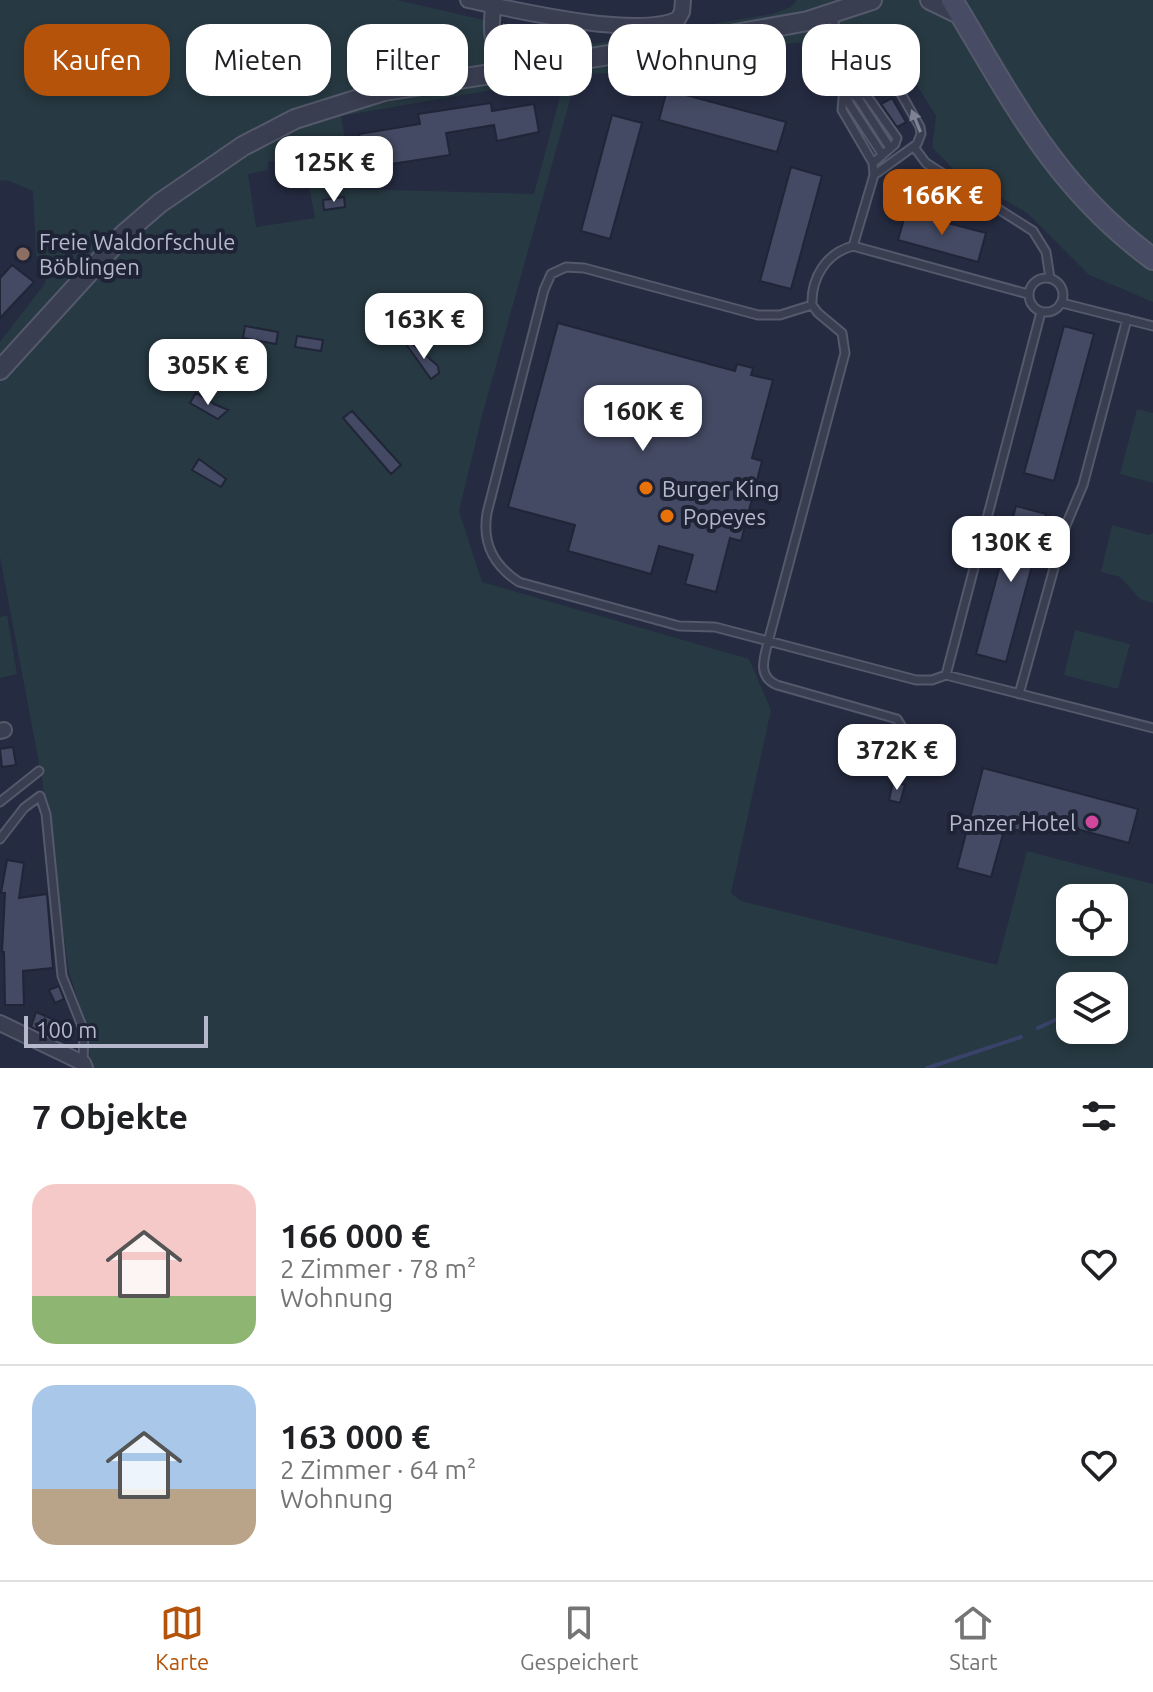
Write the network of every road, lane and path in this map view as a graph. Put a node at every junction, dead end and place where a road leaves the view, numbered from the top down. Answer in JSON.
{"nodes":[{"id":1,"x":468,"y":0,"type":"edge"},
{"id":2,"x":683,"y":0,"type":"edge"},
{"id":3,"x":872,"y":0,"type":"edge"},
{"id":4,"x":930,"y":0,"type":"edge"},
{"id":5,"x":493,"y":5,"type":"edge"},
{"id":6,"x":957,"y":8,"type":"edge"},
{"id":7,"x":834,"y":21,"type":"junction"},
{"id":8,"x":499,"y":24,"type":"edge"},
{"id":9,"x":592,"y":59,"type":"edge"},
{"id":10,"x":484,"y":77,"type":"edge"},
{"id":11,"x":843,"y":96,"type":"edge"},
{"id":12,"x":847,"y":96,"type":"edge"},
{"id":13,"x":867,"y":96,"type":"edge"},
{"id":14,"x":914,"y":147,"type":"junction"},
{"id":15,"x":882,"y":154,"type":"junction"},
{"id":16,"x":873,"y":163,"type":"junction"},
{"id":17,"x":874,"y":175,"type":"junction"},
{"id":18,"x":853,"y":246,"type":"junction"},
{"id":19,"x":1153,"y":259,"type":"edge"},
{"id":20,"x":1050,"y":278,"type":"junction"},
{"id":21,"x":1028,"y":294,"type":"junction"},
{"id":22,"x":1062,"y":303,"type":"junction"},
{"id":23,"x":812,"y":305,"type":"junction"},
{"id":24,"x":1041,"y":312,"type":"junction"},
{"id":25,"x":1127,"y":319,"type":"junction"},
{"id":26,"x":1153,"y":326,"type":"edge"},
{"id":27,"x":0,"y":370,"type":"edge"},
{"id":28,"x":768,"y":642,"type":"junction"},
{"id":29,"x":946,"y":675,"type":"junction"},
{"id":30,"x":1019,"y":694,"type":"junction"},
{"id":31,"x":1153,"y":728,"type":"edge"},
{"id":32,"x":885,"y":746,"type":"dead end"},
{"id":33,"x":39,"y":771,"type":"dead end"},
{"id":34,"x":0,"y":802,"type":"edge"},
{"id":35,"x":0,"y":839,"type":"edge"},
{"id":36,"x":0,"y":1023,"type":"edge"},
{"id":37,"x":84,"y":1065,"type":"edge"}],
"edges":[{"from":1,"to":5,"type":"street"},
{"from":2,"to":5,"type":"street"},
{"from":3,"to":7,"type":"street"},
{"from":4,"to":6,"type":"street"},
{"from":5,"to":8,"type":"street"},
{"from":6,"to":19,"type":"main road"},
{"from":7,"to":9,"type":"street"},
{"from":14,"to":7,"type":"lane","one_way":true},
{"from":10,"to":27,"type":"street"},
{"from":11,"to":16,"type":"lane"},
{"from":12,"to":15,"type":"lane"},
{"from":13,"to":15,"type":"lane"},
{"from":14,"to":17,"type":"lane"},
{"from":14,"to":20,"type":"lane"},
{"from":15,"to":16,"type":"lane"},
{"from":16,"to":17,"type":"lane"},
{"from":17,"to":18,"type":"lane"},
{"from":18,"to":21,"type":"lane"},
{"from":18,"to":23,"type":"lane"},
{"from":20,"to":21,"type":"lane"},
{"from":20,"to":22,"type":"lane"},
{"from":21,"to":24,"type":"lane"},
{"from":22,"to":24,"type":"lane"},
{"from":22,"to":25,"type":"lane"},
{"from":23,"to":28,"type":"lane"},
{"from":23,"to":28,"type":"lane"},
{"from":24,"to":29,"type":"lane"},
{"from":25,"to":26,"type":"lane"},
{"from":25,"to":30,"type":"lane"},
{"from":28,"to":29,"type":"lane"},
{"from":28,"to":32,"type":"lane"},
{"from":29,"to":30,"type":"lane"},
{"from":30,"to":31,"type":"lane"},
{"from":33,"to":34,"type":"lane"},
{"from":35,"to":37,"type":"lane"},
{"from":36,"to":37,"type":"street"}]}
